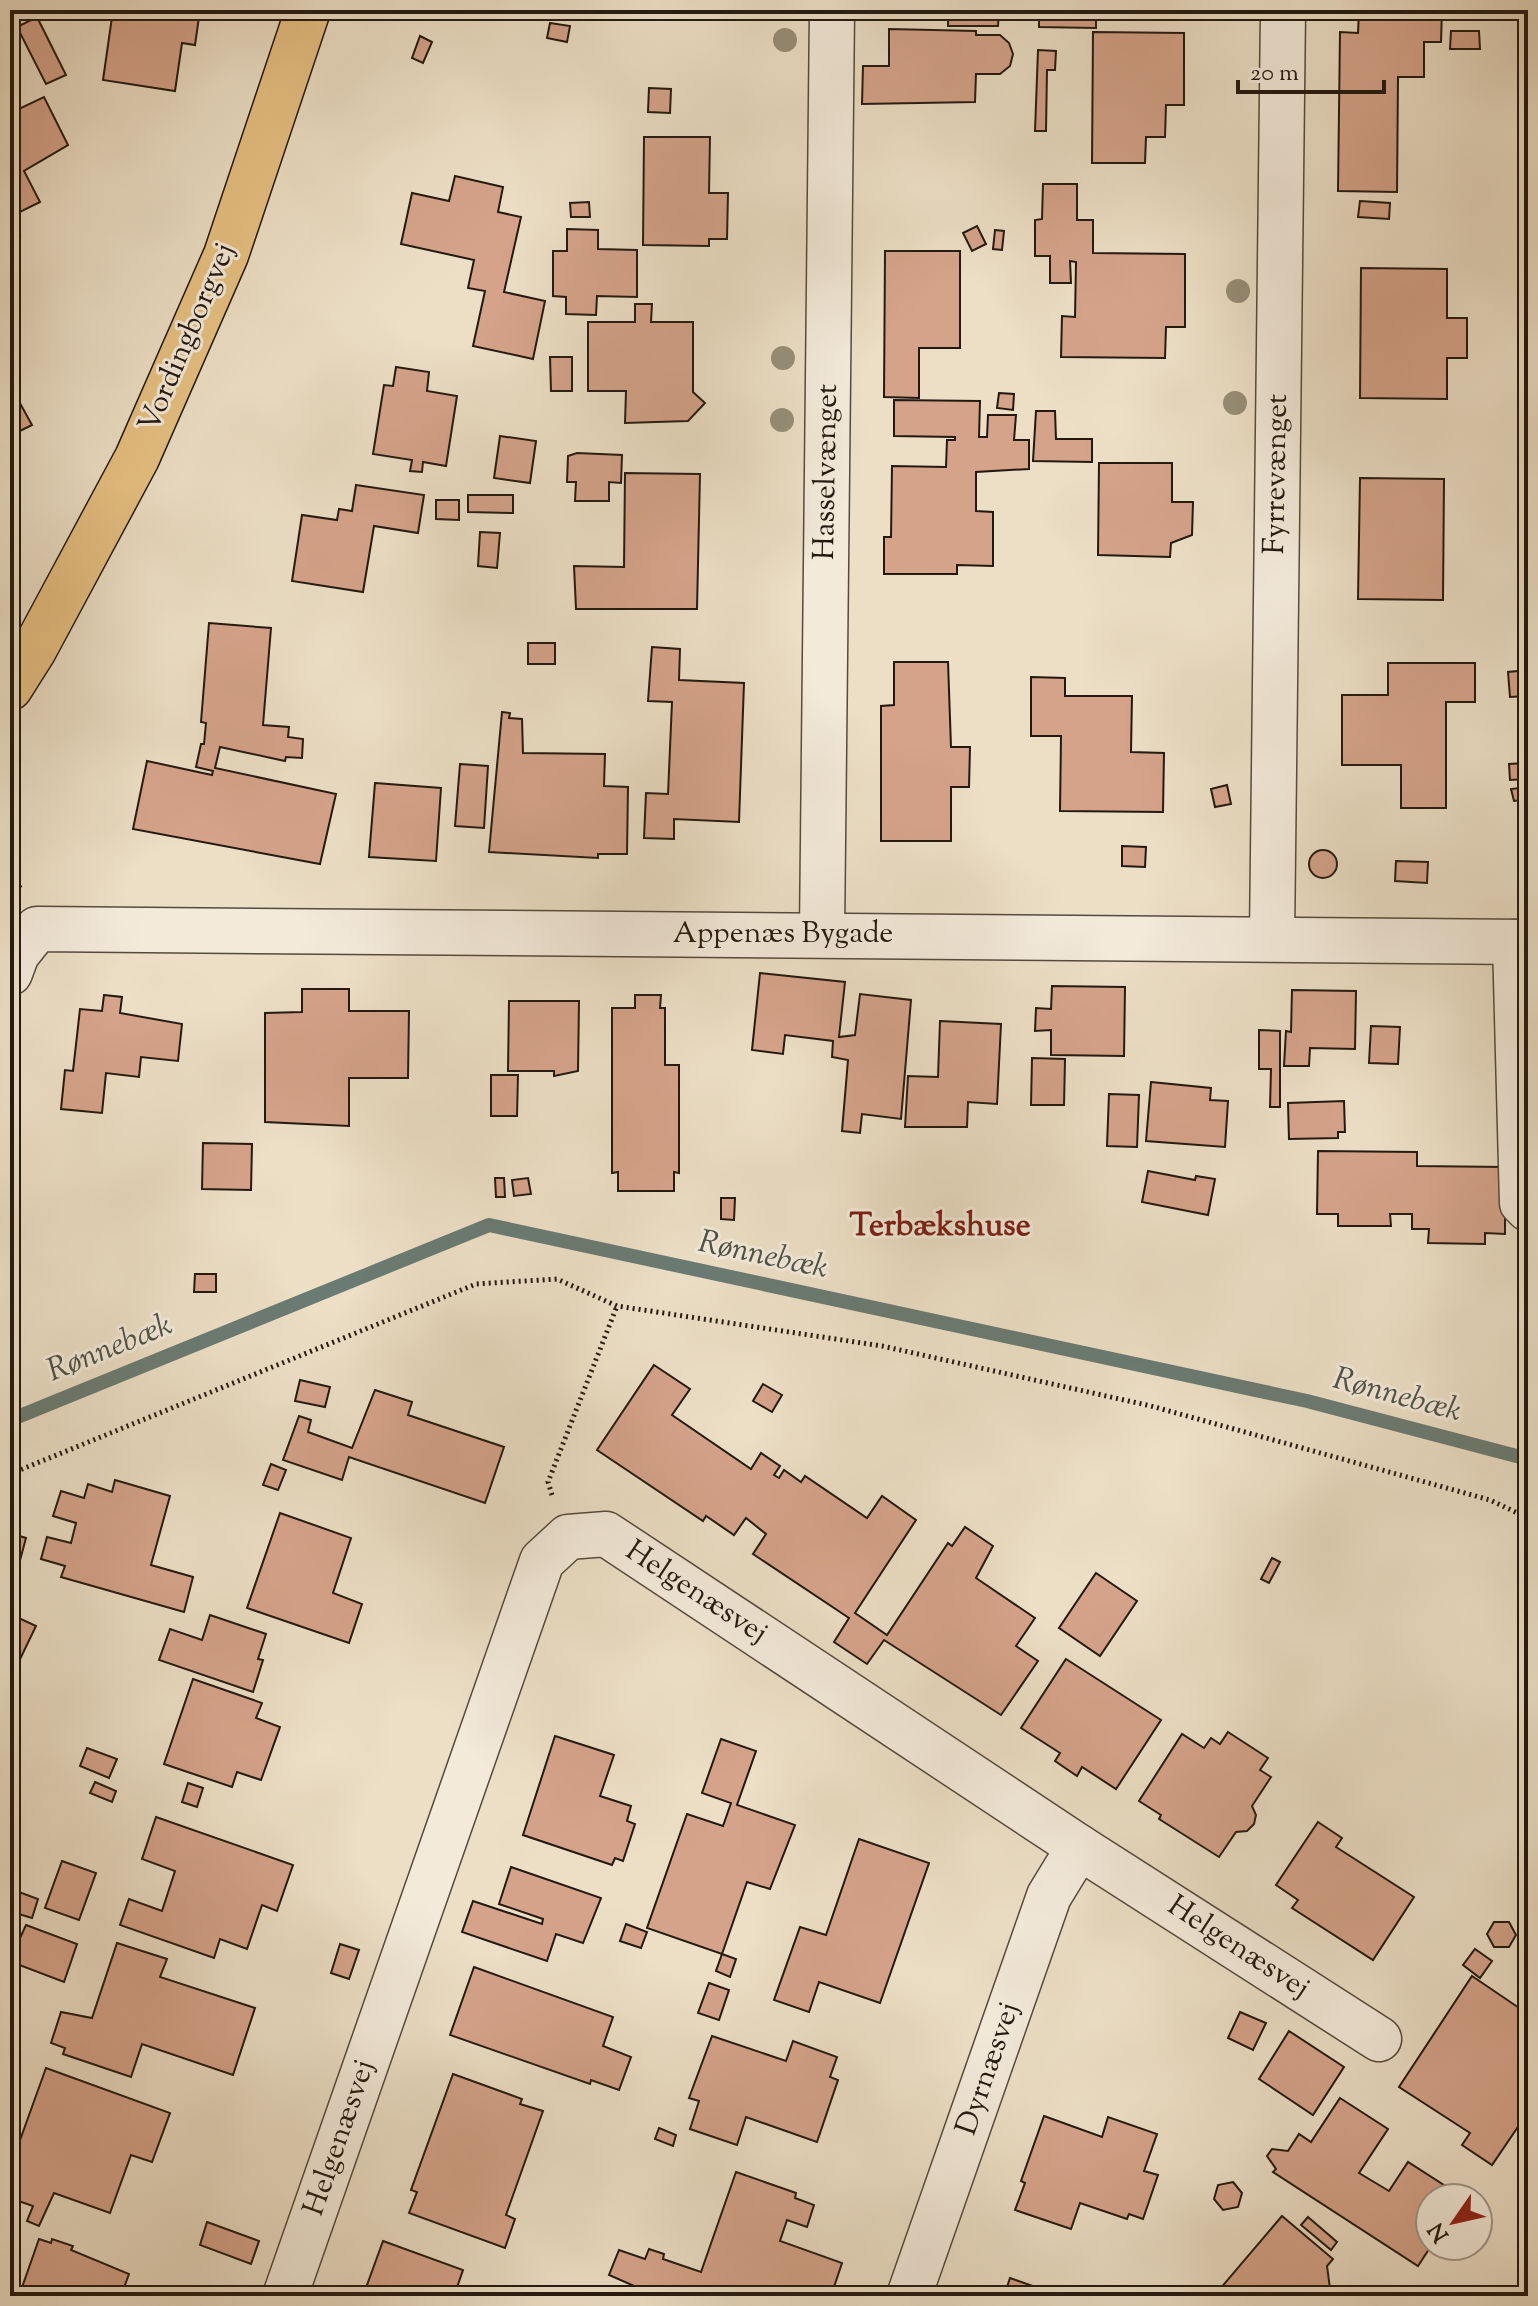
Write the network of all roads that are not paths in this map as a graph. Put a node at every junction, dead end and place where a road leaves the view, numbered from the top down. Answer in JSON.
{"nodes":[{"id":1,"x":308,"y":10,"type":"edge"},
{"id":2,"x":832,"y":10,"type":"edge"},
{"id":3,"x":1283,"y":10,"type":"edge"},
{"id":4,"x":22,"y":650,"type":"edge"},
{"id":5,"x":10,"y":688,"type":"edge"},
{"id":6,"x":822,"y":934,"type":"junction"},
{"id":7,"x":1272,"y":938,"type":"junction"},
{"id":8,"x":1521,"y":942,"type":"edge"},
{"id":9,"x":10,"y":973,"type":"edge"},
{"id":10,"x":1528,"y":1209,"type":"edge"},
{"id":11,"x":1079,"y":1847,"type":"junction"},
{"id":12,"x":1379,"y":2039,"type":"dead end"},
{"id":13,"x":285,"y":2296,"type":"edge"},
{"id":14,"x":909,"y":2296,"type":"edge"}],
"edges":[{"from":1,"to":4,"type":"main road","name":"Vordingborgvej"},
{"from":2,"to":6,"type":"street","name":"Hasselvænget"},
{"from":3,"to":7,"type":"street","name":"Fyrrevænget"},
{"from":4,"to":5,"type":"main road","name":"Vordingborgvej"},
{"from":6,"to":7,"type":"street","name":"Appenæs Bygade"},
{"from":6,"to":9,"type":"street","name":"Appenæs Bygade"},
{"from":7,"to":8,"type":"street","name":"Appenæs Bygade"},
{"from":8,"to":10,"type":"street"},
{"from":11,"to":12,"type":"street","name":"Helgenæsvej"},
{"from":11,"to":13,"type":"street","name":"Helgenæsvej"},
{"from":11,"to":14,"type":"street","name":"Dyrnæsvej"}]}
